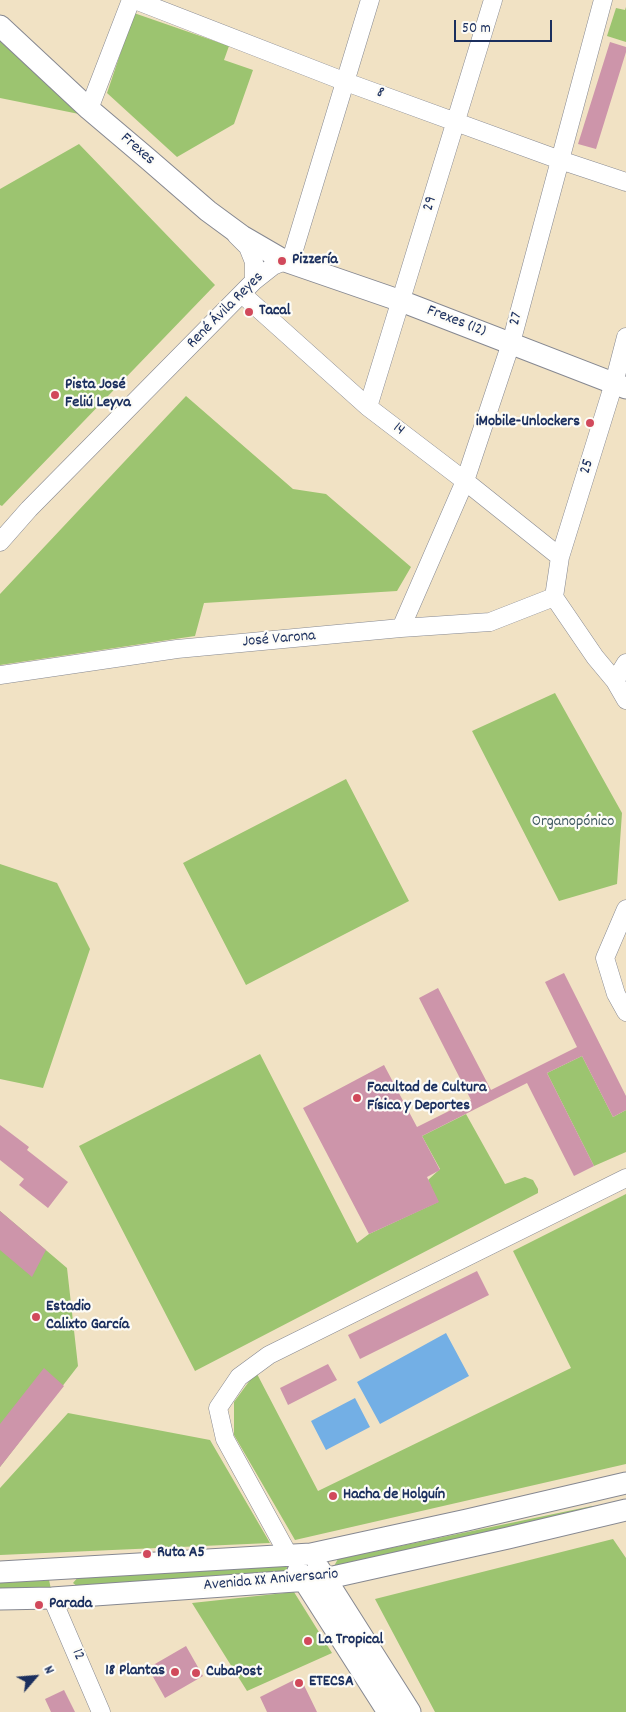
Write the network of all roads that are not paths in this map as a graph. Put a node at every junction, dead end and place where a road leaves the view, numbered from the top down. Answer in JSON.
{"nodes":[{"id":1,"x":133,"y":0,"type":"edge"},
{"id":2,"x":370,"y":0,"type":"edge"},
{"id":3,"x":493,"y":0,"type":"edge"},
{"id":4,"x":603,"y":0,"type":"edge"},
{"id":5,"x":0,"y":26,"type":"edge"},
{"id":6,"x":346,"y":82,"type":"junction"},
{"id":7,"x":89,"y":108,"type":"junction"},
{"id":8,"x":457,"y":121,"type":"junction"},
{"id":9,"x":560,"y":160,"type":"junction"},
{"id":10,"x":626,"y":182,"type":"edge"},
{"id":11,"x":225,"y":224,"type":"junction"},
{"id":12,"x":285,"y":261,"type":"junction"},
{"id":13,"x":254,"y":281,"type":"junction"},
{"id":14,"x":242,"y":294,"type":"junction"},
{"id":15,"x":401,"y":301,"type":"junction"},
{"id":16,"x":626,"y":337,"type":"edge"},
{"id":17,"x":511,"y":343,"type":"junction"},
{"id":18,"x":620,"y":385,"type":"edge"},
{"id":19,"x":368,"y":407,"type":"junction"},
{"id":20,"x":465,"y":481,"type":"junction"},
{"id":21,"x":0,"y":542,"type":"edge"},
{"id":22,"x":560,"y":557,"type":"junction"},
{"id":23,"x":554,"y":597,"type":"junction"},
{"id":24,"x":402,"y":628,"type":"junction"},
{"id":25,"x":626,"y":663,"type":"edge"},
{"id":26,"x":0,"y":675,"type":"edge"},
{"id":27,"x":615,"y":681,"type":"junction"},
{"id":28,"x":626,"y":700,"type":"edge"},
{"id":29,"x":626,"y":909,"type":"edge"},
{"id":30,"x":626,"y":1012,"type":"edge"},
{"id":31,"x":626,"y":1178,"type":"edge"},
{"id":32,"x":617,"y":1485,"type":"edge"},
{"id":33,"x":625,"y":1511,"type":"edge"},
{"id":34,"x":311,"y":1554,"type":"junction"},
{"id":35,"x":289,"y":1556,"type":"junction"},
{"id":36,"x":0,"y":1572,"type":"edge"},
{"id":37,"x":314,"y":1579,"type":"junction"},
{"id":38,"x":52,"y":1598,"type":"junction"},
{"id":39,"x":0,"y":1600,"type":"edge"},
{"id":40,"x":101,"y":1712,"type":"edge"},
{"id":41,"x":388,"y":1712,"type":"edge"},
{"id":42,"x":410,"y":1712,"type":"edge"}],
"edges":[{"from":1,"to":6,"type":"street","name":"8"},
{"from":1,"to":7,"type":"street"},
{"from":2,"to":6,"type":"street"},
{"from":3,"to":8,"type":"street","name":"29"},
{"from":4,"to":9,"type":"street","name":"27"},
{"from":5,"to":7,"type":"main road","name":"Frexes"},
{"from":6,"to":8,"type":"street","name":"8"},
{"from":6,"to":12,"type":"street"},
{"from":7,"to":11,"type":"main road","name":"Frexes"},
{"from":8,"to":9,"type":"street","name":"8"},
{"from":8,"to":15,"type":"street","name":"29"},
{"from":9,"to":10,"type":"street","name":"8"},
{"from":9,"to":17,"type":"street","name":"27"},
{"from":11,"to":12,"type":"main road","name":"Frexes"},
{"from":11,"to":13,"type":"street"},
{"from":12,"to":13,"type":"street","name":"René Ávila Reyes"},
{"from":12,"to":15,"type":"main road","name":"Frexes (12)"},
{"from":13,"to":14,"type":"street","name":"René Ávila Reyes"},
{"from":14,"to":19,"type":"street","name":"14"},
{"from":14,"to":21,"type":"street","name":"René Ávila Reyes"},
{"from":15,"to":17,"type":"main road","name":"Frexes (12)"},
{"from":15,"to":19,"type":"street","name":"29"},
{"from":16,"to":18,"type":"street","name":"25"},
{"from":17,"to":18,"type":"main road","name":"Frexes (12)"},
{"from":17,"to":20,"type":"street","name":"27"},
{"from":18,"to":22,"type":"street","name":"25"},
{"from":19,"to":20,"type":"street","name":"14"},
{"from":20,"to":22,"type":"street","name":"14"},
{"from":20,"to":24,"type":"street","name":"27"},
{"from":22,"to":23,"type":"street","name":"25"},
{"from":23,"to":24,"type":"street","name":"José Varona"},
{"from":23,"to":27,"type":"street"},
{"from":24,"to":26,"type":"street","name":"José Varona"},
{"from":25,"to":27,"type":"street"},
{"from":27,"to":28,"type":"street"},
{"from":29,"to":30,"type":"street"},
{"from":31,"to":35,"type":"street"},
{"from":32,"to":33,"type":"street"},
{"from":32,"to":34,"type":"main road","name":"Avenida XX Aniversario"},
{"from":33,"to":37,"type":"main road","name":"Avenida XX Aniversario"},
{"from":34,"to":35,"type":"main road","name":"Avenida XX Aniversario"},
{"from":34,"to":37,"type":"main road"},
{"from":35,"to":36,"type":"main road","name":"Avenida XX Aniversario"},
{"from":35,"to":37,"type":"main road"},
{"from":37,"to":38,"type":"main road","name":"Avenida XX Aniversario"},
{"from":37,"to":41,"type":"main road"},
{"from":37,"to":42,"type":"main road"},
{"from":38,"to":39,"type":"main road","name":"Avenida XX Aniversario"},
{"from":38,"to":40,"type":"street","name":"12"}]}
